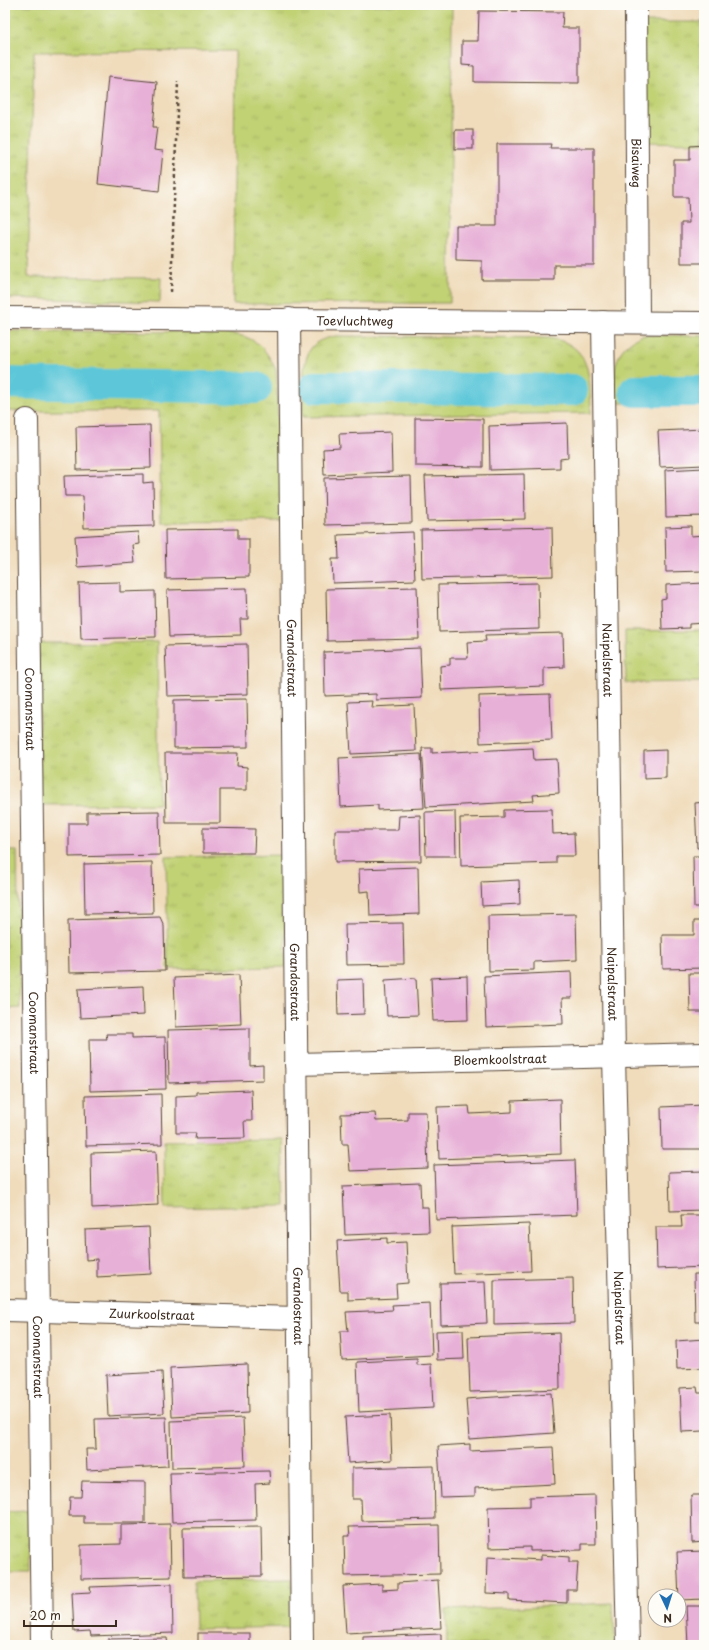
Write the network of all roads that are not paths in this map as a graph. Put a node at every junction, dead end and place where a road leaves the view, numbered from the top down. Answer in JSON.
{"nodes":[{"id":1,"x":636,"y":5,"type":"edge"},
{"id":2,"x":5,"y":318,"type":"edge"},
{"id":3,"x":289,"y":319,"type":"junction"},
{"id":4,"x":638,"y":321,"type":"junction"},
{"id":5,"x":604,"y":322,"type":"junction"},
{"id":6,"x":704,"y":322,"type":"edge"},
{"id":7,"x":27,"y":420,"type":"dead end"},
{"id":8,"x":704,"y":1054,"type":"edge"},
{"id":9,"x":614,"y":1056,"type":"junction"},
{"id":10,"x":296,"y":1064,"type":"junction"},
{"id":11,"x":5,"y":1310,"type":"edge"},
{"id":12,"x":37,"y":1311,"type":"junction"},
{"id":13,"x":298,"y":1318,"type":"junction"},
{"id":14,"x":42,"y":1645,"type":"edge"},
{"id":15,"x":302,"y":1645,"type":"edge"},
{"id":16,"x":628,"y":1645,"type":"edge"}],
"edges":[{"from":1,"to":4,"type":"street","name":"Bisaiweg"},
{"from":2,"to":3,"type":"street","name":"Toevluchtweg"},
{"from":3,"to":5,"type":"street","name":"Toevluchtweg"},
{"from":3,"to":10,"type":"street","name":"Grandostraat"},
{"from":4,"to":5,"type":"street","name":"Toevluchtweg"},
{"from":4,"to":6,"type":"street","name":"Toevluchtweg"},
{"from":5,"to":9,"type":"street","name":"Naipalstraat"},
{"from":7,"to":12,"type":"street","name":"Coomanstraat"},
{"from":8,"to":9,"type":"street","name":"Bloemkoolstraat"},
{"from":9,"to":10,"type":"street","name":"Bloemkoolstraat"},
{"from":9,"to":16,"type":"street","name":"Naipalstraat"},
{"from":10,"to":13,"type":"street","name":"Grandostraat"},
{"from":11,"to":12,"type":"street","name":"Zuurkoolstraat"},
{"from":12,"to":13,"type":"street","name":"Zuurkoolstraat"},
{"from":12,"to":14,"type":"street","name":"Coomanstraat"},
{"from":13,"to":15,"type":"street","name":"Grandostraat"}]}
